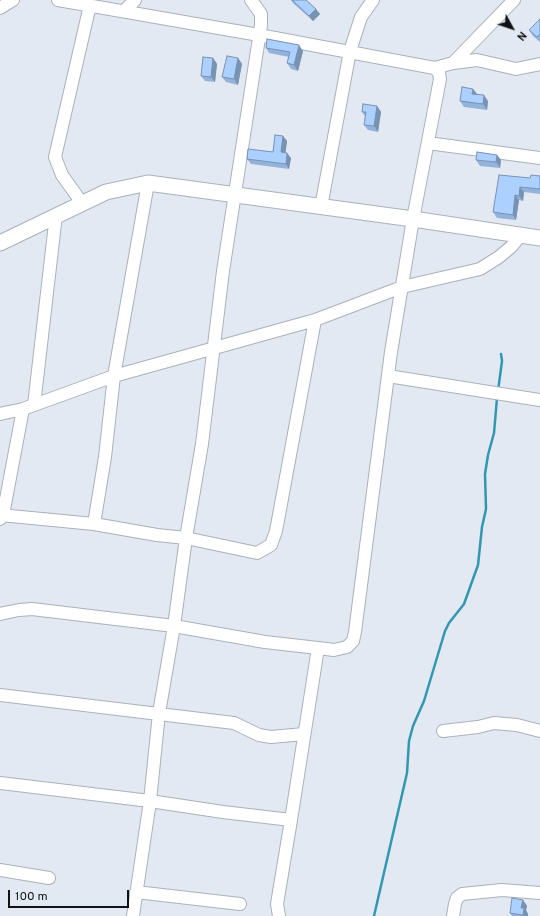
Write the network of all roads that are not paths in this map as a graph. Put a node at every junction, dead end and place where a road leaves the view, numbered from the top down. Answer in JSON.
{"nodes":[{"id":1,"x":13,"y":0,"type":"edge"},
{"id":2,"x":58,"y":0,"type":"edge"},
{"id":3,"x":134,"y":0,"type":"edge"},
{"id":4,"x":251,"y":0,"type":"edge"},
{"id":5,"x":266,"y":0,"type":"edge"},
{"id":6,"x":373,"y":0,"type":"edge"},
{"id":7,"x":514,"y":0,"type":"edge"},
{"id":8,"x":90,"y":6,"type":"junction"},
{"id":9,"x":0,"y":8,"type":"edge"},
{"id":10,"x":124,"y":11,"type":"junction"},
{"id":11,"x":261,"y":14,"type":"junction"},
{"id":12,"x":259,"y":35,"type":"junction"},
{"id":13,"x":350,"y":52,"type":"junction"},
{"id":14,"x":454,"y":63,"type":"junction"},
{"id":15,"x":540,"y":64,"type":"edge"},
{"id":16,"x":435,"y":68,"type":"junction"},
{"id":17,"x":428,"y":143,"type":"junction"},
{"id":18,"x":540,"y":158,"type":"edge"},
{"id":19,"x":148,"y":183,"type":"junction"},
{"id":20,"x":235,"y":195,"type":"junction"},
{"id":21,"x":82,"y":204,"type":"junction"},
{"id":22,"x":321,"y":207,"type":"junction"},
{"id":23,"x":56,"y":215,"type":"junction"},
{"id":24,"x":413,"y":219,"type":"junction"},
{"id":25,"x":521,"y":235,"type":"junction"},
{"id":26,"x":540,"y":238,"type":"edge"},
{"id":27,"x":0,"y":243,"type":"edge"},
{"id":28,"x":402,"y":287,"type":"junction"},
{"id":29,"x":314,"y":320,"type":"junction"},
{"id":30,"x":213,"y":349,"type":"junction"},
{"id":31,"x":114,"y":376,"type":"junction"},
{"id":32,"x":388,"y":376,"type":"junction"},
{"id":33,"x":540,"y":400,"type":"edge"},
{"id":34,"x":28,"y":407,"type":"junction"},
{"id":35,"x":0,"y":414,"type":"edge"},
{"id":36,"x":1,"y":517,"type":"edge"},
{"id":37,"x":94,"y":524,"type":"junction"},
{"id":38,"x":186,"y":538,"type":"junction"},
{"id":39,"x":0,"y":614,"type":"edge"},
{"id":40,"x":174,"y":626,"type":"junction"},
{"id":41,"x":318,"y":648,"type":"junction"},
{"id":42,"x":0,"y":695,"type":"edge"},
{"id":43,"x":159,"y":713,"type":"junction"},
{"id":44,"x":443,"y":731,"type":"dead end"},
{"id":45,"x":540,"y":732,"type":"edge"},
{"id":46,"x":304,"y":734,"type":"junction"},
{"id":47,"x":0,"y":783,"type":"edge"},
{"id":48,"x":150,"y":801,"type":"junction"},
{"id":49,"x":291,"y":820,"type":"junction"},
{"id":50,"x":0,"y":870,"type":"edge"},
{"id":51,"x":49,"y":878,"type":"dead end"},
{"id":52,"x":136,"y":892,"type":"junction"},
{"id":53,"x":540,"y":893,"type":"edge"},
{"id":54,"x":240,"y":904,"type":"dead end"},
{"id":55,"x":133,"y":916,"type":"edge"},
{"id":56,"x":279,"y":916,"type":"edge"},
{"id":57,"x":453,"y":916,"type":"edge"}],
"edges":[{"from":1,"to":9,"type":"street"},
{"from":2,"to":8,"type":"street"},
{"from":3,"to":10,"type":"street"},
{"from":4,"to":11,"type":"street"},
{"from":5,"to":11,"type":"street"},
{"from":6,"to":13,"type":"street"},
{"from":7,"to":14,"type":"street"},
{"from":8,"to":10,"type":"street"},
{"from":8,"to":21,"type":"street"},
{"from":10,"to":12,"type":"street"},
{"from":11,"to":12,"type":"street"},
{"from":12,"to":13,"type":"street"},
{"from":12,"to":20,"type":"street"},
{"from":13,"to":16,"type":"street"},
{"from":13,"to":22,"type":"street"},
{"from":14,"to":15,"type":"street"},
{"from":14,"to":16,"type":"street"},
{"from":16,"to":17,"type":"street"},
{"from":17,"to":18,"type":"street"},
{"from":17,"to":24,"type":"street"},
{"from":19,"to":20,"type":"main road"},
{"from":19,"to":21,"type":"main road"},
{"from":19,"to":31,"type":"street"},
{"from":20,"to":22,"type":"main road"},
{"from":20,"to":30,"type":"street"},
{"from":21,"to":23,"type":"main road"},
{"from":22,"to":24,"type":"main road"},
{"from":23,"to":27,"type":"main road"},
{"from":23,"to":34,"type":"street"},
{"from":24,"to":25,"type":"main road"},
{"from":24,"to":28,"type":"street"},
{"from":25,"to":26,"type":"main road"},
{"from":25,"to":28,"type":"street"},
{"from":28,"to":29,"type":"street"},
{"from":28,"to":32,"type":"street"},
{"from":29,"to":30,"type":"street"},
{"from":29,"to":38,"type":"street"},
{"from":30,"to":31,"type":"street"},
{"from":30,"to":38,"type":"street"},
{"from":31,"to":34,"type":"street"},
{"from":31,"to":37,"type":"street"},
{"from":32,"to":33,"type":"street"},
{"from":32,"to":41,"type":"street"},
{"from":34,"to":35,"type":"street"},
{"from":34,"to":36,"type":"street"},
{"from":36,"to":37,"type":"street"},
{"from":37,"to":38,"type":"street"},
{"from":38,"to":40,"type":"street"},
{"from":39,"to":40,"type":"street"},
{"from":40,"to":41,"type":"street"},
{"from":40,"to":43,"type":"street"},
{"from":41,"to":46,"type":"street"},
{"from":42,"to":43,"type":"street"},
{"from":43,"to":46,"type":"street"},
{"from":43,"to":48,"type":"street"},
{"from":44,"to":45,"type":"street"},
{"from":46,"to":49,"type":"street"},
{"from":47,"to":48,"type":"street"},
{"from":48,"to":49,"type":"street"},
{"from":48,"to":52,"type":"street"},
{"from":49,"to":56,"type":"street"},
{"from":50,"to":51,"type":"street"},
{"from":52,"to":54,"type":"street"},
{"from":52,"to":55,"type":"street"},
{"from":53,"to":57,"type":"street"}]}
